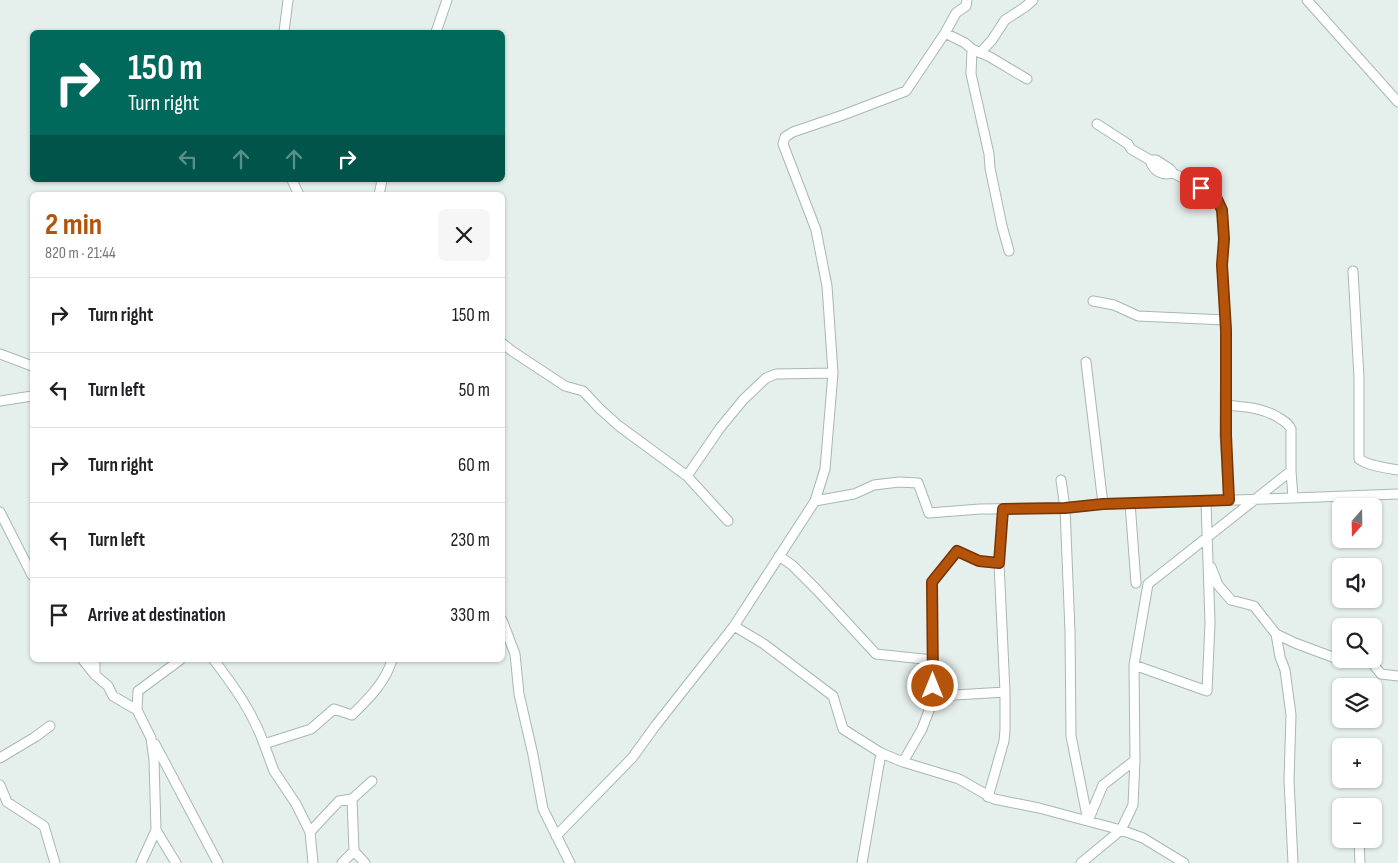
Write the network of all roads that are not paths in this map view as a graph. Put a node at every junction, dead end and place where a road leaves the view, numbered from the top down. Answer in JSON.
{"nodes":[{"id":1,"x":288,"y":0,"type":"edge"},
{"id":2,"x":447,"y":0,"type":"edge"},
{"id":3,"x":967,"y":0,"type":"edge"},
{"id":4,"x":1033,"y":0,"type":"edge"},
{"id":5,"x":1307,"y":0,"type":"edge"},
{"id":6,"x":284,"y":30,"type":"edge"},
{"id":7,"x":437,"y":30,"type":"edge"},
{"id":8,"x":945,"y":33,"type":"junction"},
{"id":9,"x":976,"y":51,"type":"junction"},
{"id":10,"x":1027,"y":79,"type":"dead end"},
{"id":11,"x":1398,"y":102,"type":"edge"},
{"id":12,"x":1097,"y":124,"type":"dead end"},
{"id":13,"x":1009,"y":251,"type":"dead end"},
{"id":14,"x":1353,"y":271,"type":"dead end"},
{"id":15,"x":1092,"y":302,"type":"dead end"},
{"id":16,"x":1225,"y":320,"type":"junction"},
{"id":17,"x":505,"y":345,"type":"edge"},
{"id":18,"x":0,"y":354,"type":"edge"},
{"id":19,"x":1086,"y":362,"type":"dead end"},
{"id":20,"x":30,"y":365,"type":"edge"},
{"id":21,"x":833,"y":373,"type":"junction"},
{"id":22,"x":30,"y":396,"type":"edge"},
{"id":23,"x":0,"y":401,"type":"edge"},
{"id":24,"x":1226,"y":405,"type":"junction"},
{"id":25,"x":1398,"y":470,"type":"edge"},
{"id":26,"x":1291,"y":471,"type":"junction"},
{"id":27,"x":687,"y":476,"type":"junction"},
{"id":28,"x":1061,"y":480,"type":"dead end"},
{"id":29,"x":1398,"y":494,"type":"edge"},
{"id":30,"x":1256,"y":498,"type":"junction"},
{"id":31,"x":1293,"y":498,"type":"junction"},
{"id":32,"x":1229,"y":500,"type":"junction"},
{"id":33,"x":815,"y":501,"type":"junction"},
{"id":34,"x":1206,"y":501,"type":"junction"},
{"id":35,"x":1103,"y":504,"type":"junction"},
{"id":36,"x":1130,"y":504,"type":"junction"},
{"id":37,"x":1065,"y":508,"type":"junction"},
{"id":38,"x":1003,"y":509,"type":"junction"},
{"id":39,"x":0,"y":512,"type":"edge"},
{"id":40,"x":728,"y":521,"type":"dead end"},
{"id":41,"x":1208,"y":536,"type":"junction"},
{"id":42,"x":779,"y":556,"type":"junction"},
{"id":43,"x":1208,"y":557,"type":"junction"},
{"id":44,"x":999,"y":563,"type":"junction"},
{"id":45,"x":30,"y":571,"type":"edge"},
{"id":46,"x":1136,"y":583,"type":"dead end"},
{"id":47,"x":734,"y":626,"type":"junction"},
{"id":48,"x":505,"y":628,"type":"edge"},
{"id":49,"x":1276,"y":634,"type":"junction"},
{"id":50,"x":1332,"y":657,"type":"edge"},
{"id":51,"x":933,"y":660,"type":"junction"},
{"id":52,"x":85,"y":662,"type":"edge"},
{"id":53,"x":95,"y":662,"type":"edge"},
{"id":54,"x":177,"y":662,"type":"edge"},
{"id":55,"x":215,"y":662,"type":"edge"},
{"id":56,"x":391,"y":662,"type":"edge"},
{"id":57,"x":1134,"y":665,"type":"junction"},
{"id":58,"x":1376,"y":668,"type":"edge"},
{"id":59,"x":95,"y":675,"type":"junction"},
{"id":60,"x":1398,"y":676,"type":"edge"},
{"id":61,"x":1005,"y":692,"type":"junction"},
{"id":62,"x":933,"y":700,"type":"junction"},
{"id":63,"x":138,"y":710,"type":"junction"},
{"id":64,"x":50,"y":726,"type":"dead end"},
{"id":65,"x":151,"y":738,"type":"junction"},
{"id":66,"x":264,"y":744,"type":"junction"},
{"id":67,"x":882,"y":753,"type":"junction"},
{"id":68,"x":0,"y":758,"type":"edge"},
{"id":69,"x":1134,"y":760,"type":"junction"},
{"id":70,"x":903,"y":762,"type":"junction"},
{"id":71,"x":372,"y":781,"type":"dead end"},
{"id":72,"x":0,"y":785,"type":"edge"},
{"id":73,"x":988,"y":797,"type":"junction"},
{"id":74,"x":352,"y":799,"type":"junction"},
{"id":75,"x":1088,"y":821,"type":"junction"},
{"id":76,"x":156,"y":830,"type":"junction"},
{"id":77,"x":1121,"y":830,"type":"junction"},
{"id":78,"x":310,"y":832,"type":"junction"},
{"id":79,"x":556,"y":836,"type":"junction"},
{"id":80,"x":1359,"y":848,"type":"edge"},
{"id":81,"x":354,"y":851,"type":"junction"},
{"id":82,"x":55,"y":863,"type":"edge"},
{"id":83,"x":141,"y":863,"type":"edge"},
{"id":84,"x":176,"y":863,"type":"edge"},
{"id":85,"x":218,"y":863,"type":"edge"},
{"id":86,"x":313,"y":863,"type":"edge"},
{"id":87,"x":342,"y":863,"type":"edge"},
{"id":88,"x":366,"y":863,"type":"edge"},
{"id":89,"x":570,"y":863,"type":"edge"},
{"id":90,"x":862,"y":863,"type":"edge"},
{"id":91,"x":1081,"y":863,"type":"edge"},
{"id":92,"x":1184,"y":863,"type":"edge"},
{"id":93,"x":1293,"y":863,"type":"edge"},
{"id":94,"x":1360,"y":863,"type":"edge"}],
"edges":[{"from":1,"to":6,"type":"street"},
{"from":2,"to":7,"type":"street"},
{"from":3,"to":8,"type":"street"},
{"from":4,"to":9,"type":"street"},
{"from":5,"to":11,"type":"street"},
{"from":8,"to":9,"type":"street"},
{"from":8,"to":21,"type":"street"},
{"from":9,"to":10,"type":"street"},
{"from":9,"to":13,"type":"street"},
{"from":12,"to":16,"type":"street"},
{"from":14,"to":25,"type":"street"},
{"from":15,"to":16,"type":"street"},
{"from":16,"to":24,"type":"street"},
{"from":17,"to":27,"type":"street"},
{"from":18,"to":20,"type":"street"},
{"from":19,"to":35,"type":"street"},
{"from":21,"to":27,"type":"street"},
{"from":21,"to":33,"type":"street"},
{"from":22,"to":23,"type":"street"},
{"from":24,"to":26,"type":"street"},
{"from":24,"to":32,"type":"street"},
{"from":26,"to":30,"type":"street"},
{"from":26,"to":31,"type":"street"},
{"from":27,"to":40,"type":"street"},
{"from":28,"to":37,"type":"street"},
{"from":29,"to":31,"type":"street"},
{"from":30,"to":31,"type":"street"},
{"from":30,"to":32,"type":"street"},
{"from":30,"to":41,"type":"street"},
{"from":32,"to":34,"type":"street"},
{"from":33,"to":38,"type":"street"},
{"from":33,"to":42,"type":"street"},
{"from":34,"to":36,"type":"street"},
{"from":34,"to":41,"type":"street"},
{"from":35,"to":36,"type":"street"},
{"from":35,"to":37,"type":"street"},
{"from":36,"to":46,"type":"street"},
{"from":37,"to":38,"type":"street"},
{"from":37,"to":75,"type":"street"},
{"from":38,"to":44,"type":"street"},
{"from":39,"to":45,"type":"street"},
{"from":41,"to":43,"type":"street"},
{"from":41,"to":57,"type":"street"},
{"from":42,"to":47,"type":"street"},
{"from":42,"to":51,"type":"street"},
{"from":43,"to":49,"type":"street"},
{"from":43,"to":57,"type":"street"},
{"from":44,"to":51,"type":"street"},
{"from":44,"to":61,"type":"street"},
{"from":47,"to":67,"type":"street"},
{"from":47,"to":79,"type":"street"},
{"from":48,"to":79,"type":"street"},
{"from":49,"to":50,"type":"street"},
{"from":49,"to":93,"type":"street"},
{"from":51,"to":62,"type":"street"},
{"from":52,"to":59,"type":"street"},
{"from":53,"to":59,"type":"street"},
{"from":54,"to":63,"type":"street"},
{"from":55,"to":66,"type":"street"},
{"from":56,"to":66,"type":"street"},
{"from":57,"to":69,"type":"street"},
{"from":58,"to":60,"type":"street"},
{"from":59,"to":63,"type":"street"},
{"from":61,"to":62,"type":"street"},
{"from":61,"to":73,"type":"street"},
{"from":62,"to":70,"type":"street"},
{"from":63,"to":65,"type":"street"},
{"from":64,"to":68,"type":"street"},
{"from":65,"to":76,"type":"street"},
{"from":65,"to":85,"type":"street"},
{"from":66,"to":78,"type":"street"},
{"from":67,"to":70,"type":"street"},
{"from":67,"to":90,"type":"street"},
{"from":69,"to":75,"type":"street"},
{"from":69,"to":77,"type":"street"},
{"from":70,"to":73,"type":"street"},
{"from":71,"to":74,"type":"street"},
{"from":72,"to":82,"type":"street"},
{"from":73,"to":75,"type":"street"},
{"from":74,"to":78,"type":"street"},
{"from":74,"to":81,"type":"street"},
{"from":75,"to":77,"type":"street"},
{"from":76,"to":83,"type":"street"},
{"from":76,"to":84,"type":"street"},
{"from":77,"to":91,"type":"street"},
{"from":77,"to":92,"type":"street"},
{"from":78,"to":86,"type":"street"},
{"from":79,"to":89,"type":"street"},
{"from":80,"to":94,"type":"street"},
{"from":81,"to":87,"type":"street"},
{"from":81,"to":88,"type":"street"}]}
